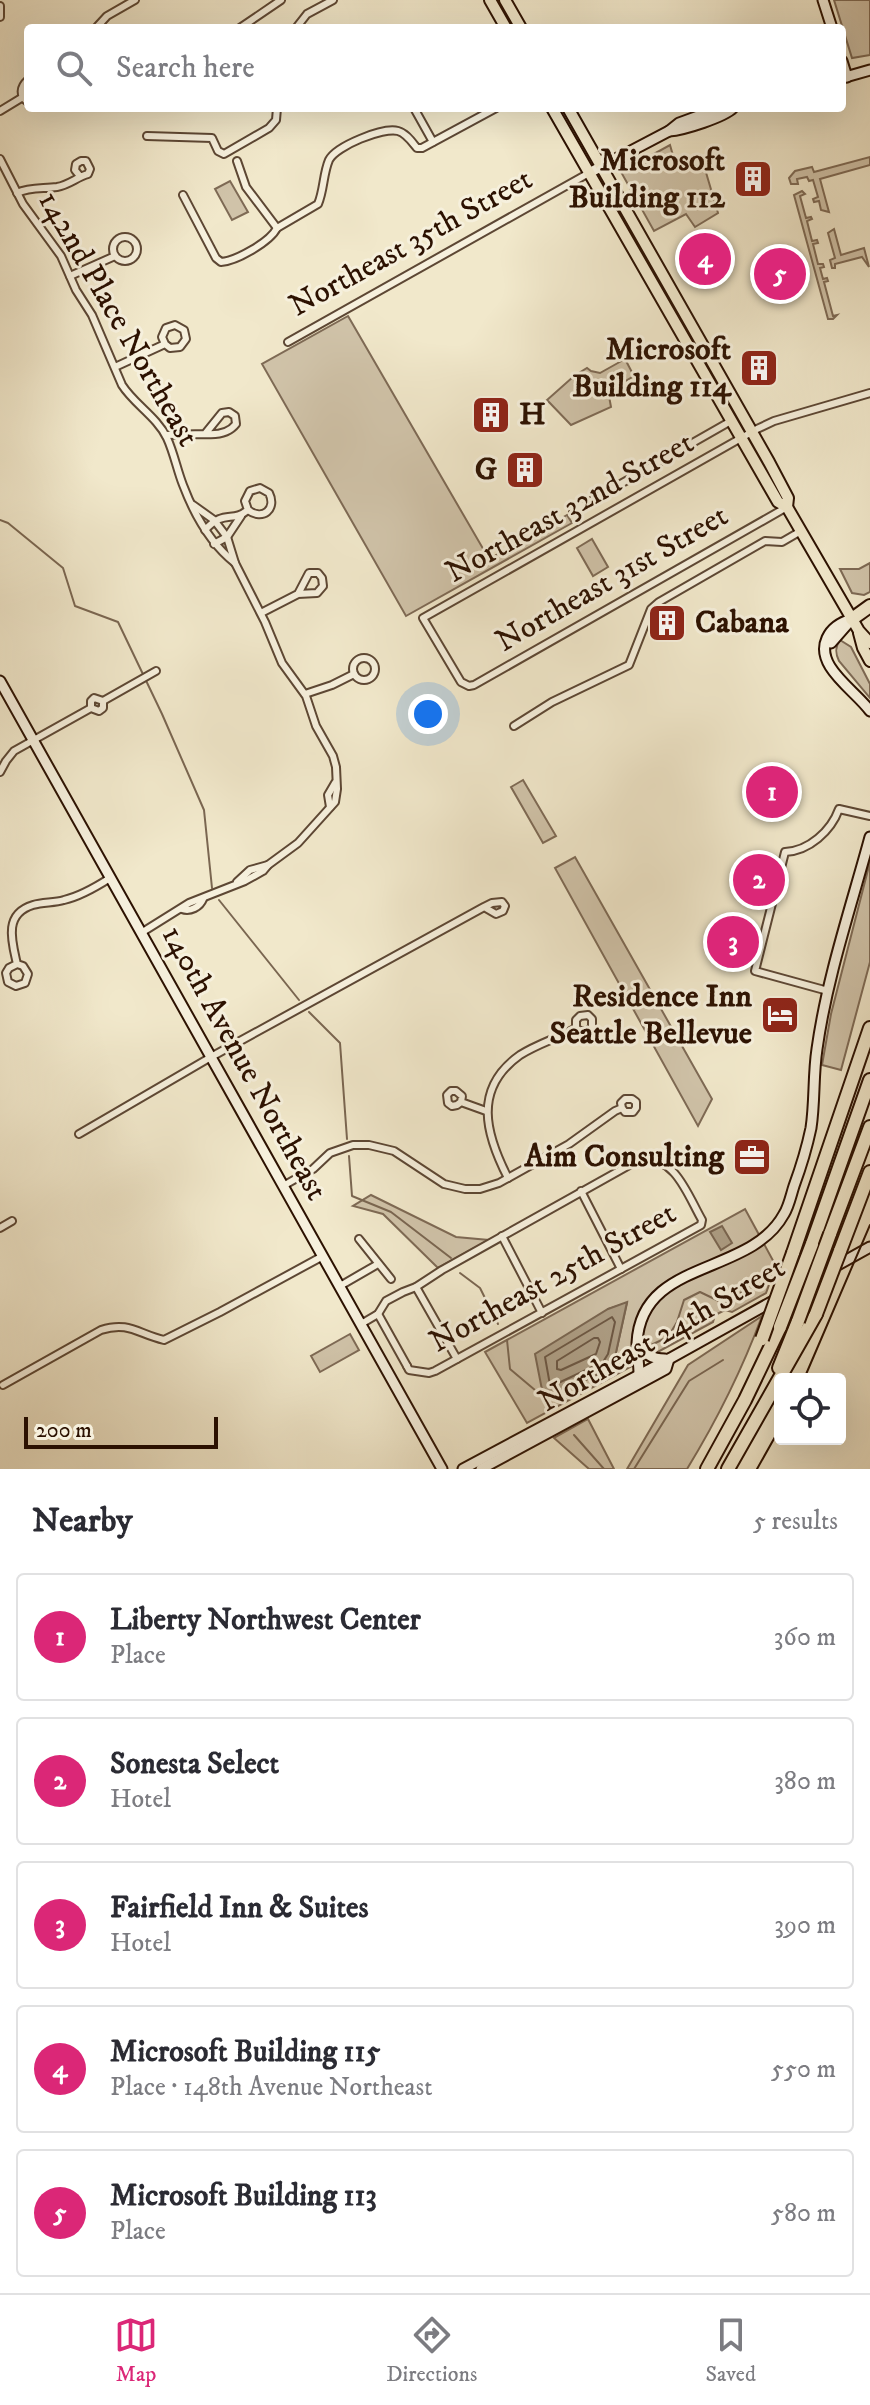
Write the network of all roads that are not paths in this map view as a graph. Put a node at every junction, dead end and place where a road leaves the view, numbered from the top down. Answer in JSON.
{"nodes":[{"id":1,"x":135,"y":0,"type":"edge"},
{"id":2,"x":281,"y":0,"type":"edge"},
{"id":3,"x":333,"y":0,"type":"edge"},
{"id":4,"x":490,"y":0,"type":"edge"},
{"id":5,"x":505,"y":0,"type":"edge"},
{"id":6,"x":823,"y":0,"type":"edge"},
{"id":7,"x":0,"y":6,"type":"edge"},
{"id":8,"x":0,"y":17,"type":"edge"},
{"id":9,"x":99,"y":24,"type":"edge"},
{"id":10,"x":246,"y":24,"type":"edge"},
{"id":11,"x":299,"y":24,"type":"edge"},
{"id":12,"x":504,"y":24,"type":"edge"},
{"id":13,"x":519,"y":24,"type":"edge"},
{"id":14,"x":831,"y":24,"type":"edge"},
{"id":15,"x":870,"y":70,"type":"edge"},
{"id":16,"x":846,"y":77,"type":"edge"},
{"id":17,"x":24,"y":100,"type":"edge"},
{"id":18,"x":0,"y":111,"type":"edge"},
{"id":19,"x":277,"y":112,"type":"edge"},
{"id":20,"x":416,"y":112,"type":"edge"},
{"id":21,"x":488,"y":112,"type":"edge"},
{"id":22,"x":554,"y":112,"type":"edge"},
{"id":23,"x":570,"y":112,"type":"edge"},
{"id":24,"x":709,"y":112,"type":"edge"},
{"id":25,"x":729,"y":112,"type":"edge"},
{"id":26,"x":669,"y":131,"type":"junction"},
{"id":27,"x":147,"y":136,"type":"dead end"},
{"id":28,"x":433,"y":142,"type":"junction"},
{"id":29,"x":0,"y":159,"type":"edge"},
{"id":30,"x":237,"y":161,"type":"dead end"},
{"id":31,"x":601,"y":166,"type":"junction"},
{"id":32,"x":589,"y":173,"type":"junction"},
{"id":33,"x":79,"y":175,"type":"dead end"},
{"id":34,"x":18,"y":194,"type":"junction"},
{"id":35,"x":183,"y":195,"type":"dead end"},
{"id":36,"x":277,"y":228,"type":"junction"},
{"id":37,"x":115,"y":256,"type":"junction"},
{"id":38,"x":70,"y":276,"type":"junction"},
{"id":39,"x":288,"y":342,"type":"dead end"},
{"id":40,"x":165,"y":344,"type":"dead end"},
{"id":41,"x":115,"y":367,"type":"junction"},
{"id":42,"x":870,"y":393,"type":"edge"},
{"id":43,"x":731,"y":421,"type":"junction"},
{"id":44,"x":752,"y":432,"type":"junction"},
{"id":45,"x":205,"y":434,"type":"junction"},
{"id":46,"x":166,"y":435,"type":"junction"},
{"id":47,"x":741,"y":439,"type":"junction"},
{"id":48,"x":193,"y":505,"type":"junction"},
{"id":49,"x":787,"y":507,"type":"junction"},
{"id":50,"x":248,"y":510,"type":"junction"},
{"id":51,"x":573,"y":511,"type":"dead end"},
{"id":52,"x":241,"y":516,"type":"junction"},
{"id":53,"x":214,"y":520,"type":"junction"},
{"id":54,"x":205,"y":530,"type":"junction"},
{"id":55,"x":801,"y":531,"type":"junction"},
{"id":56,"x":227,"y":537,"type":"junction"},
{"id":57,"x":214,"y":544,"type":"junction"},
{"id":58,"x":235,"y":563,"type":"junction"},
{"id":59,"x":298,"y":594,"type":"junction"},
{"id":60,"x":870,"y":606,"type":"edge"},
{"id":61,"x":261,"y":613,"type":"junction"},
{"id":62,"x":852,"y":619,"type":"junction"},
{"id":63,"x":859,"y":631,"type":"junction"},
{"id":64,"x":870,"y":643,"type":"edge"},
{"id":65,"x":870,"y":661,"type":"edge"},
{"id":66,"x":156,"y":671,"type":"dead end"},
{"id":67,"x":354,"y":674,"type":"dead end"},
{"id":68,"x":0,"y":681,"type":"edge"},
{"id":69,"x":461,"y":682,"type":"joint"},
{"id":70,"x":305,"y":694,"type":"junction"},
{"id":71,"x":870,"y":711,"type":"edge"},
{"id":72,"x":514,"y":726,"type":"dead end"},
{"id":73,"x":33,"y":741,"type":"junction"},
{"id":74,"x":0,"y":772,"type":"edge"},
{"id":75,"x":870,"y":816,"type":"edge"},
{"id":76,"x":870,"y":837,"type":"edge"},
{"id":77,"x":110,"y":878,"type":"junction"},
{"id":78,"x":484,"y":907,"type":"dead end"},
{"id":79,"x":141,"y":933,"type":"junction"},
{"id":80,"x":17,"y":964,"type":"dead end"},
{"id":81,"x":828,"y":991,"type":"junction"},
{"id":82,"x":869,"y":1015,"type":"edge"},
{"id":83,"x":576,"y":1028,"type":"dead end"},
{"id":84,"x":870,"y":1028,"type":"edge"},
{"id":85,"x":211,"y":1057,"type":"junction"},
{"id":86,"x":853,"y":1075,"type":"junction"},
{"id":87,"x":870,"y":1080,"type":"edge"},
{"id":88,"x":461,"y":1102,"type":"dead end"},
{"id":89,"x":622,"y":1108,"type":"dead end"},
{"id":90,"x":486,"y":1111,"type":"junction"},
{"id":91,"x":870,"y":1127,"type":"edge"},
{"id":92,"x":79,"y":1134,"type":"dead end"},
{"id":93,"x":870,"y":1172,"type":"edge"},
{"id":94,"x":508,"y":1178,"type":"junction"},
{"id":95,"x":870,"y":1184,"type":"edge"},
{"id":96,"x":283,"y":1186,"type":"junction"},
{"id":97,"x":581,"y":1191,"type":"junction"},
{"id":98,"x":854,"y":1217,"type":"junction"},
{"id":99,"x":12,"y":1221,"type":"dead end"},
{"id":100,"x":0,"y":1228,"type":"edge"},
{"id":101,"x":502,"y":1236,"type":"junction"},
{"id":102,"x":359,"y":1239,"type":"dead end"},
{"id":103,"x":870,"y":1247,"type":"edge"},
{"id":104,"x":323,"y":1256,"type":"junction"},
{"id":105,"x":378,"y":1264,"type":"junction"},
{"id":106,"x":621,"y":1269,"type":"junction"},
{"id":107,"x":391,"y":1279,"type":"dead end"},
{"id":108,"x":340,"y":1286,"type":"junction"},
{"id":109,"x":416,"y":1287,"type":"junction"},
{"id":110,"x":542,"y":1313,"type":"junction"},
{"id":111,"x":378,"y":1314,"type":"junction"},
{"id":112,"x":361,"y":1325,"type":"junction"},
{"id":113,"x":639,"y":1335,"type":"junction"},
{"id":114,"x":457,"y":1359,"type":"junction"},
{"id":115,"x":669,"y":1359,"type":"junction"},
{"id":116,"x":407,"y":1366,"type":"junction"},
{"id":117,"x":389,"y":1374,"type":"junction"},
{"id":118,"x":639,"y":1374,"type":"junction"},
{"id":119,"x":3,"y":1385,"type":"dead end"},
{"id":120,"x":767,"y":1397,"type":"junction"},
{"id":121,"x":611,"y":1398,"type":"junction"},
{"id":122,"x":745,"y":1400,"type":"junction"},
{"id":123,"x":442,"y":1469,"type":"edge"},
{"id":124,"x":463,"y":1469,"type":"edge"},
{"id":125,"x":481,"y":1469,"type":"edge"},
{"id":126,"x":707,"y":1469,"type":"edge"},
{"id":127,"x":728,"y":1469,"type":"edge"}],
"edges":[{"from":1,"to":9,"type":"street"},
{"from":2,"to":10,"type":"street"},
{"from":3,"to":11,"type":"street"},
{"from":4,"to":12,"type":"main road"},
{"from":5,"to":13,"type":"main road"},
{"from":6,"to":14,"type":"street"},
{"from":7,"to":8,"type":"street"},
{"from":15,"to":16,"type":"street"},
{"from":17,"to":18,"type":"street"},
{"from":19,"to":27,"type":"street"},
{"from":20,"to":28,"type":"street"},
{"from":21,"to":28,"type":"street"},
{"from":22,"to":32,"type":"main road"},
{"from":23,"to":31,"type":"main road"},
{"from":24,"to":26,"type":"street"},
{"from":25,"to":26,"type":"street"},
{"from":26,"to":31,"type":"street","name":"Northeast 35th Street"},
{"from":28,"to":36,"type":"street"},
{"from":29,"to":34,"type":"street","name":"142nd Place Northeast"},
{"from":30,"to":36,"type":"street"},
{"from":31,"to":32,"type":"street","name":"Northeast 35th Street"},
{"from":31,"to":44,"type":"main road"},
{"from":32,"to":39,"type":"street","name":"Northeast 35th Street"},
{"from":32,"to":43,"type":"main road"},
{"from":33,"to":34,"type":"street"},
{"from":34,"to":38,"type":"street","name":"142nd Place Northeast"},
{"from":35,"to":36,"type":"street"},
{"from":37,"to":37,"type":"street"},
{"from":37,"to":38,"type":"street"},
{"from":38,"to":41,"type":"street","name":"142nd Place Northeast"},
{"from":40,"to":41,"type":"street"},
{"from":41,"to":46,"type":"street","name":"142nd Place Northeast"},
{"from":42,"to":44,"type":"street","name":"Northeast 32nd Street"},
{"from":43,"to":47,"type":"main road"},
{"from":43,"to":51,"type":"street","name":"Northeast 32nd Street"},
{"from":44,"to":47,"type":"street","name":"Northeast 32nd Street"},
{"from":44,"to":49,"type":"main road"},
{"from":45,"to":45,"type":"street"},
{"from":45,"to":46,"type":"street"},
{"from":46,"to":48,"type":"street","name":"142nd Place Northeast"},
{"from":47,"to":49,"type":"main road"},
{"from":47,"to":69,"type":"street","name":"Northeast 32nd Street"},
{"from":48,"to":53,"type":"street","name":"142nd Place Northeast"},
{"from":48,"to":54,"type":"street","name":"142nd Place Northeast"},
{"from":49,"to":55,"type":"main road"},
{"from":49,"to":69,"type":"street","name":"Northeast 31st Street"},
{"from":50,"to":50,"type":"street"},
{"from":50,"to":52,"type":"street"},
{"from":52,"to":53,"type":"street"},
{"from":52,"to":56,"type":"street"},
{"from":53,"to":54,"type":"street"},
{"from":53,"to":56,"type":"street","name":"142nd Place Northeast"},
{"from":54,"to":57,"type":"street","name":"142nd Place Northeast"},
{"from":55,"to":62,"type":"main road"},
{"from":55,"to":72,"type":"street"},
{"from":56,"to":57,"type":"street"},
{"from":56,"to":58,"type":"street","name":"142nd Place Northeast"},
{"from":57,"to":58,"type":"street","name":"142nd Place Northeast"},
{"from":58,"to":61,"type":"street","name":"142nd Place Northeast"},
{"from":59,"to":59,"type":"street"},
{"from":59,"to":61,"type":"street"},
{"from":60,"to":62,"type":"highway"},
{"from":61,"to":70,"type":"street","name":"142nd Place Northeast"},
{"from":62,"to":63,"type":"main road"},
{"from":62,"to":71,"type":"street"},
{"from":63,"to":64,"type":"main road"},
{"from":63,"to":65,"type":"main road"},
{"from":66,"to":73,"type":"street"},
{"from":67,"to":70,"type":"street"},
{"from":68,"to":73,"type":"street","name":"140th Avenue Northeast"},
{"from":70,"to":79,"type":"street","name":"142nd Place Northeast"},
{"from":73,"to":74,"type":"street"},
{"from":73,"to":77,"type":"street","name":"140th Avenue Northeast"},
{"from":75,"to":81,"type":"street"},
{"from":76,"to":81,"type":"street"},
{"from":77,"to":79,"type":"street","name":"140th Avenue Northeast"},
{"from":77,"to":80,"type":"street"},
{"from":78,"to":85,"type":"street"},
{"from":79,"to":85,"type":"street","name":"140th Avenue Northeast"},
{"from":81,"to":113,"type":"street"},
{"from":82,"to":86,"type":"highway"},
{"from":83,"to":90,"type":"street"},
{"from":84,"to":86,"type":"highway"},
{"from":85,"to":92,"type":"street"},
{"from":85,"to":96,"type":"street","name":"140th Avenue Northeast"},
{"from":86,"to":122,"type":"highway","bridge":true},
{"from":87,"to":122,"type":"highway","bridge":true},
{"from":88,"to":90,"type":"street"},
{"from":89,"to":94,"type":"street"},
{"from":90,"to":94,"type":"street"},
{"from":91,"to":120,"type":"highway","bridge":true},
{"from":93,"to":98,"type":"highway"},
{"from":94,"to":96,"type":"street"},
{"from":95,"to":98,"type":"highway"},
{"from":96,"to":104,"type":"street","name":"140th Avenue Northeast"},
{"from":97,"to":101,"type":"street","name":"Northeast 25th Street"},
{"from":97,"to":106,"type":"street"},
{"from":97,"to":106,"type":"street","name":"Northeast 25th Street"},
{"from":98,"to":120,"type":"highway","bridge":true},
{"from":99,"to":100,"type":"street"},
{"from":101,"to":109,"type":"street","name":"Northeast 25th Street"},
{"from":101,"to":110,"type":"street"},
{"from":102,"to":105,"type":"street"},
{"from":103,"to":115,"type":"street","name":"Northeast 24th Street"},
{"from":104,"to":108,"type":"street","name":"140th Avenue Northeast"},
{"from":104,"to":119,"type":"street"},
{"from":105,"to":107,"type":"street"},
{"from":105,"to":108,"type":"street"},
{"from":106,"to":110,"type":"street","name":"Northeast 25th Street"},
{"from":108,"to":112,"type":"street","name":"140th Avenue Northeast"},
{"from":109,"to":111,"type":"street","name":"Northeast 25th Street"},
{"from":109,"to":114,"type":"street"},
{"from":110,"to":114,"type":"street","name":"Northeast 25th Street"},
{"from":111,"to":112,"type":"street","name":"Northeast 25th Street"},
{"from":111,"to":116,"type":"street"},
{"from":112,"to":117,"type":"street","name":"140th Avenue Northeast"},
{"from":113,"to":115,"type":"street"},
{"from":113,"to":118,"type":"street"},
{"from":114,"to":116,"type":"street","name":"Northeast 25th Street"},
{"from":115,"to":118,"type":"street"},
{"from":115,"to":121,"type":"street","name":"Northeast 24th Street"},
{"from":116,"to":117,"type":"street","name":"Northeast 25th Street"},
{"from":117,"to":123,"type":"street","name":"140th Avenue Northeast"},
{"from":118,"to":121,"type":"street"},
{"from":118,"to":124,"type":"street"},
{"from":120,"to":127,"type":"highway"},
{"from":121,"to":125,"type":"street","name":"Northeast 24th Street"},
{"from":122,"to":126,"type":"highway"}]}
